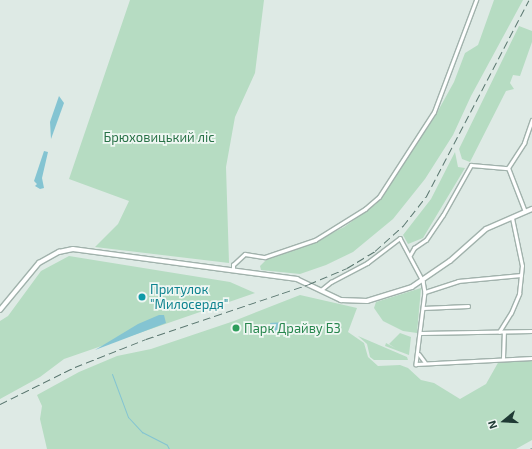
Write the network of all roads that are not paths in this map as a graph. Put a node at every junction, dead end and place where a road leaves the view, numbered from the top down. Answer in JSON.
{"nodes":[{"id":1,"x":476,"y":0,"type":"edge"},
{"id":2,"x":532,"y":120,"type":"edge"},
{"id":3,"x":508,"y":168,"type":"junction"},
{"id":4,"x":532,"y":209,"type":"edge"},
{"id":5,"x":526,"y":212,"type":"junction"},
{"id":6,"x":512,"y":217,"type":"junction"},
{"id":7,"x":410,"y":255,"type":"junction"},
{"id":8,"x":233,"y":270,"type":"junction"},
{"id":9,"x":521,"y":275,"type":"junction"},
{"id":10,"x":423,"y":281,"type":"junction"},
{"id":11,"x":321,"y":290,"type":"junction"},
{"id":12,"x":425,"y":292,"type":"junction"},
{"id":13,"x":468,"y":306,"type":"dead end"},
{"id":14,"x":423,"y":308,"type":"junction"},
{"id":15,"x":0,"y":310,"type":"edge"},
{"id":16,"x":532,"y":331,"type":"edge"},
{"id":17,"x":499,"y":332,"type":"junction"},
{"id":18,"x":421,"y":333,"type":"junction"},
{"id":19,"x":504,"y":333,"type":"junction"},
{"id":20,"x":418,"y":351,"type":"junction"},
{"id":21,"x":503,"y":358,"type":"junction"},
{"id":22,"x":532,"y":358,"type":"edge"},
{"id":23,"x":427,"y":363,"type":"junction"}],
"edges":[{"from":1,"to":8,"type":"street"},
{"from":2,"to":3,"type":"street"},
{"from":3,"to":5,"type":"street"},
{"from":3,"to":7,"type":"street"},
{"from":4,"to":5,"type":"main road"},
{"from":5,"to":6,"type":"main road"},
{"from":6,"to":9,"type":"street"},
{"from":6,"to":10,"type":"main road"},
{"from":7,"to":10,"type":"street"},
{"from":7,"to":11,"type":"street"},
{"from":8,"to":11,"type":"main road"},
{"from":8,"to":15,"type":"main road"},
{"from":9,"to":12,"type":"street"},
{"from":9,"to":17,"type":"street"},
{"from":10,"to":11,"type":"main road"},
{"from":10,"to":12,"type":"street"},
{"from":12,"to":14,"type":"street"},
{"from":13,"to":14,"type":"street"},
{"from":14,"to":18,"type":"street"},
{"from":16,"to":19,"type":"street"},
{"from":17,"to":18,"type":"street"},
{"from":17,"to":19,"type":"street"},
{"from":18,"to":20,"type":"street"},
{"from":19,"to":21,"type":"street"},
{"from":20,"to":23,"type":"street"},
{"from":20,"to":23,"type":"street"},
{"from":21,"to":22,"type":"street"},
{"from":21,"to":23,"type":"street"}]}
